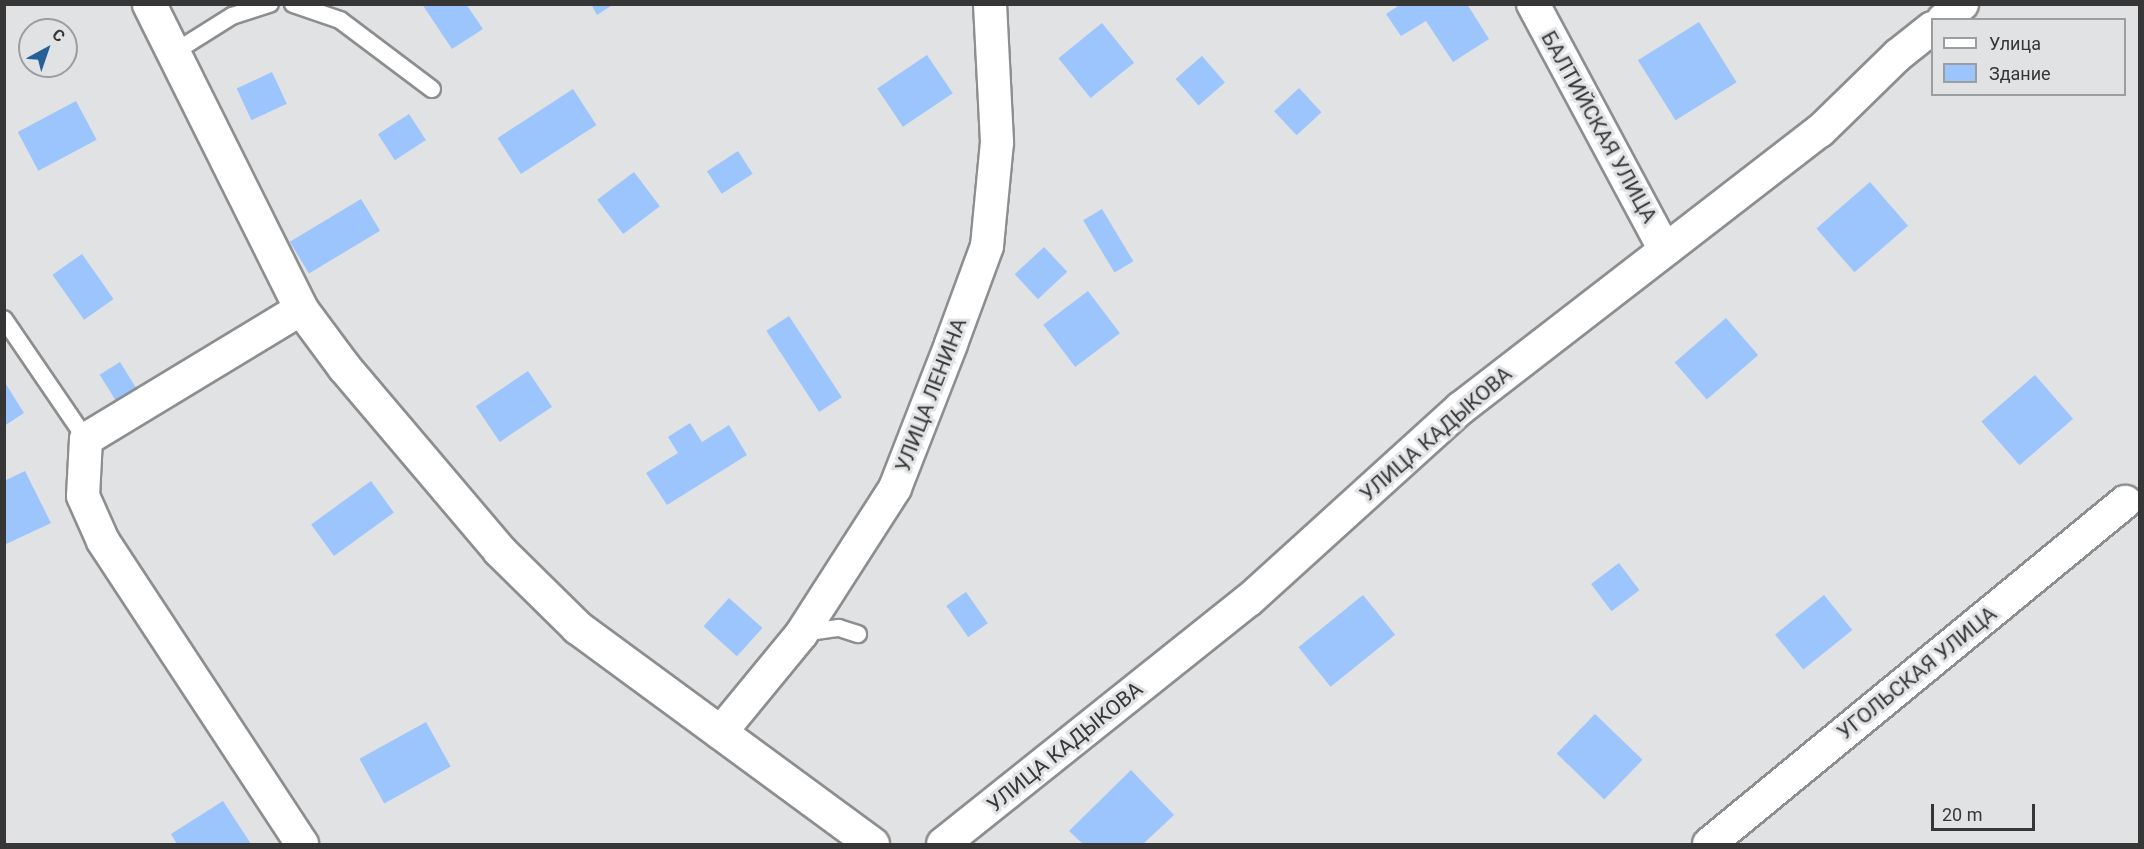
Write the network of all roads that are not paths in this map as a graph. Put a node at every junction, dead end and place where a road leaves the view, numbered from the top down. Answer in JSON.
{"nodes":[{"id":1,"x":149,"y":4,"type":"edge"},
{"id":2,"x":270,"y":4,"type":"edge"},
{"id":3,"x":293,"y":4,"type":"edge"},
{"id":4,"x":990,"y":4,"type":"edge"},
{"id":5,"x":1533,"y":4,"type":"edge"},
{"id":6,"x":1962,"y":4,"type":"edge"},
{"id":7,"x":1945,"y":18,"type":"edge"},
{"id":8,"x":1931,"y":29,"type":"edge"},
{"id":9,"x":173,"y":53,"type":"junction"},
{"id":10,"x":432,"y":89,"type":"dead end"},
{"id":11,"x":1665,"y":250,"type":"junction"},
{"id":12,"x":301,"y":309,"type":"junction"},
{"id":13,"x":4,"y":320,"type":"edge"},
{"id":14,"x":86,"y":439,"type":"junction"},
{"id":15,"x":2125,"y":502,"type":"dead end"},
{"id":16,"x":802,"y":633,"type":"junction"},
{"id":17,"x":858,"y":634,"type":"dead end"},
{"id":18,"x":720,"y":733,"type":"junction"},
{"id":19,"x":302,"y":844,"type":"edge"},
{"id":20,"x":872,"y":844,"type":"edge"},
{"id":21,"x":943,"y":844,"type":"edge"},
{"id":22,"x":1709,"y":844,"type":"edge"}],
"edges":[{"from":1,"to":9,"type":"street"},
{"from":2,"to":9,"type":"lane"},
{"from":3,"to":10,"type":"lane"},
{"from":4,"to":16,"type":"street","name":"УЛИЦА ЛЕНИНА"},
{"from":5,"to":11,"type":"street","name":"БАЛТИЙСКАЯ УЛИЦА"},
{"from":6,"to":7,"type":"street"},
{"from":8,"to":11,"type":"street","name":"УЛИЦА КАДЫКОВА"},
{"from":9,"to":12,"type":"street"},
{"from":11,"to":21,"type":"street","name":"УЛИЦА КАДЫКОВА"},
{"from":12,"to":14,"type":"street"},
{"from":12,"to":18,"type":"street"},
{"from":13,"to":14,"type":"lane"},
{"from":14,"to":19,"type":"street"},
{"from":15,"to":22,"type":"street","name":"УГОЛЬСКАЯ УЛИЦА"},
{"from":16,"to":17,"type":"lane"},
{"from":16,"to":18,"type":"street","name":"УЛИЦА ЛЕНИНА"},
{"from":18,"to":20,"type":"street"}]}
